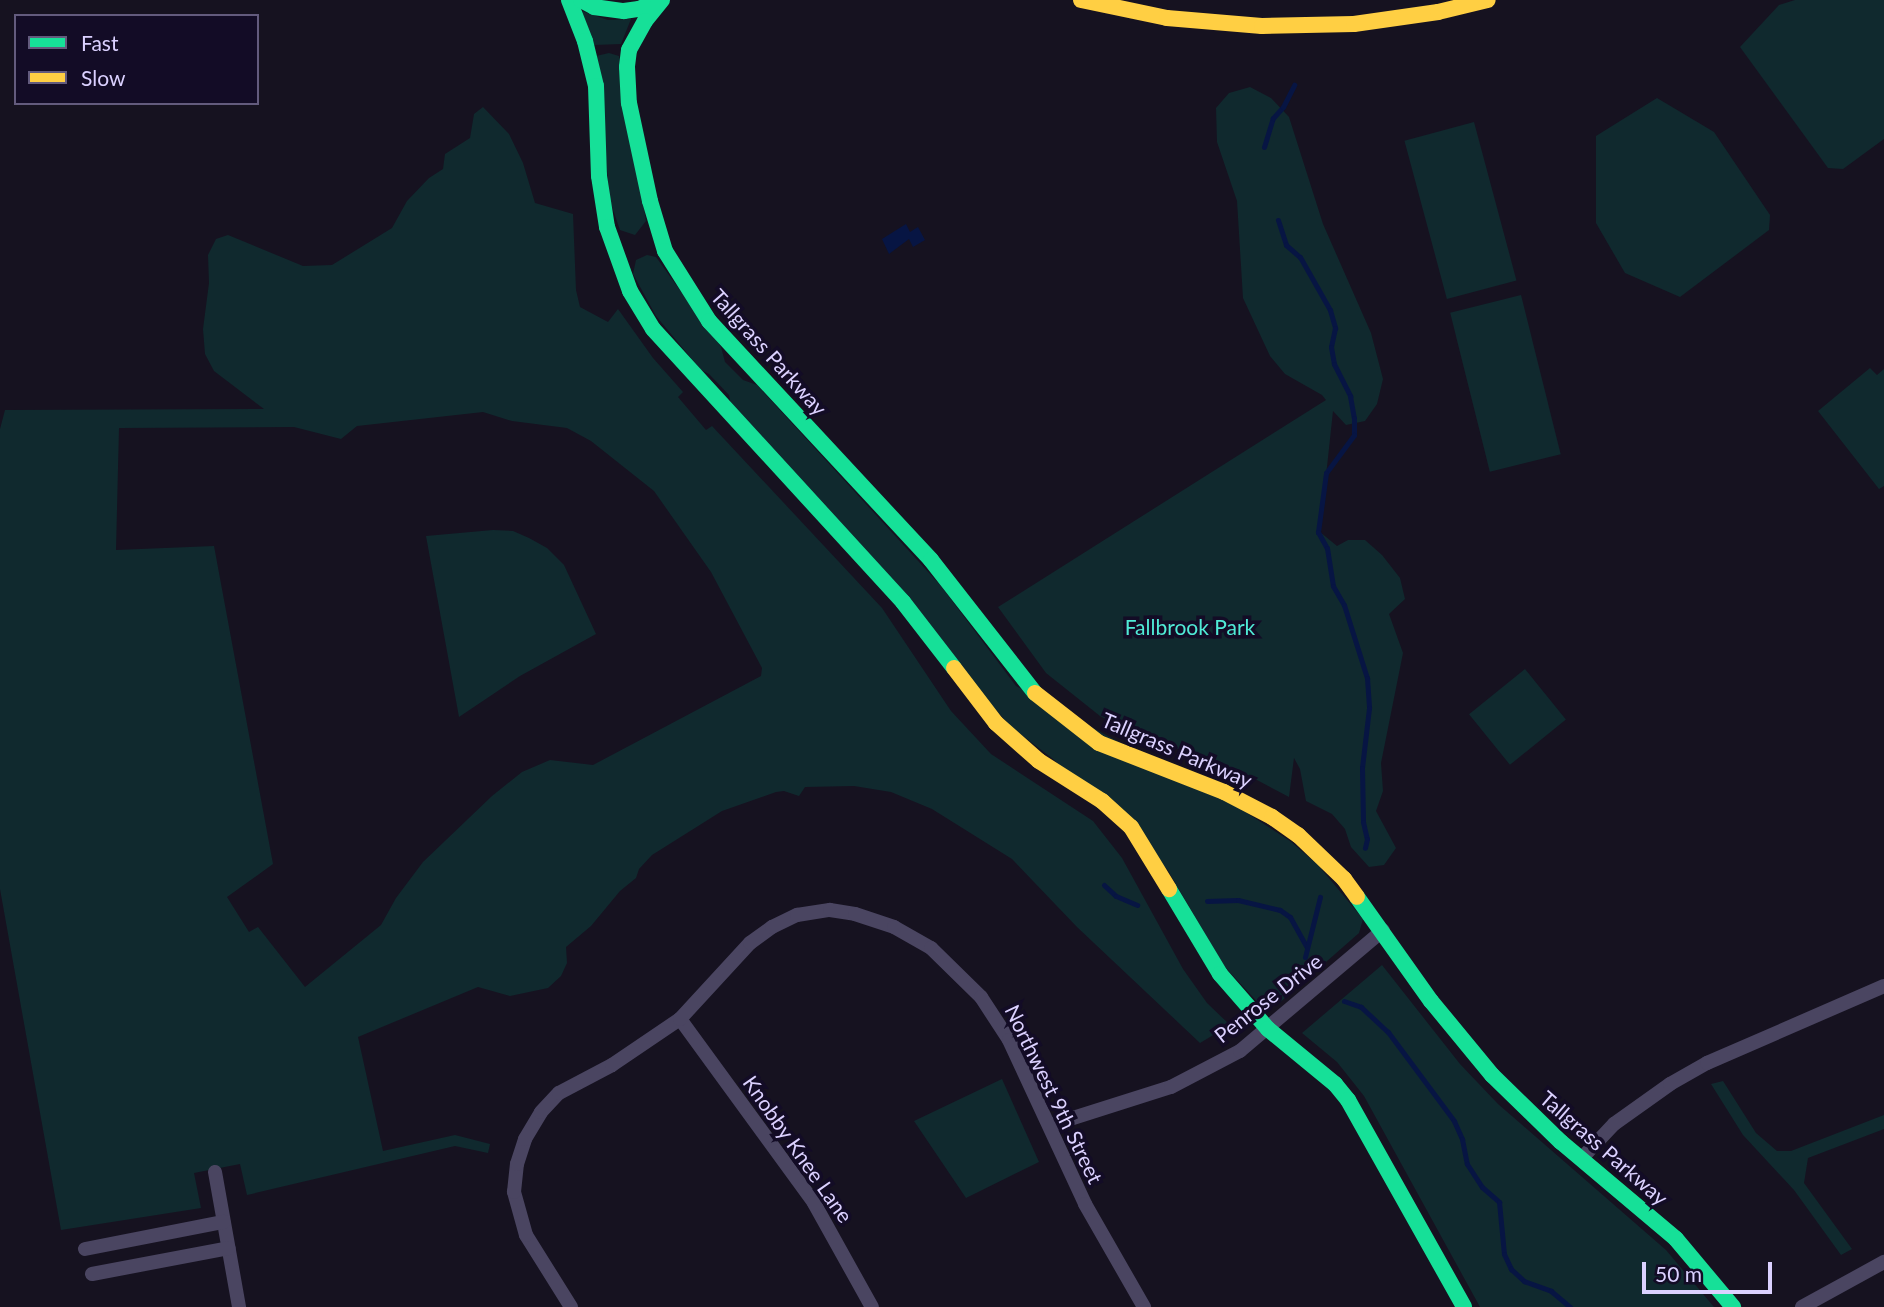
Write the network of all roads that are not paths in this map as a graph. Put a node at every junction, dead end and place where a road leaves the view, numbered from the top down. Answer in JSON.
{"nodes":[{"id":1,"x":569,"y":0,"type":"edge"},
{"id":2,"x":581,"y":0,"type":"edge"},
{"id":3,"x":661,"y":0,"type":"edge"},
{"id":4,"x":1081,"y":0,"type":"edge"},
{"id":5,"x":1489,"y":0,"type":"edge"},
{"id":6,"x":1383,"y":930,"type":"junction"},
{"id":7,"x":1884,"y":986,"type":"edge"},
{"id":8,"x":680,"y":1019,"type":"junction"},
{"id":9,"x":1268,"y":1029,"type":"junction"},
{"id":10,"x":1051,"y":1125,"type":"junction"},
{"id":11,"x":1582,"y":1158,"type":"junction"},
{"id":12,"x":215,"y":1172,"type":"dead end"},
{"id":13,"x":223,"y":1222,"type":"junction"},
{"id":14,"x":229,"y":1248,"type":"junction"},
{"id":15,"x":85,"y":1249,"type":"dead end"},
{"id":16,"x":1884,"y":1262,"type":"edge"},
{"id":17,"x":92,"y":1274,"type":"dead end"},
{"id":18,"x":240,"y":1307,"type":"edge"},
{"id":19,"x":572,"y":1307,"type":"edge"},
{"id":20,"x":872,"y":1307,"type":"edge"},
{"id":21,"x":1144,"y":1307,"type":"edge"},
{"id":22,"x":1464,"y":1307,"type":"edge"},
{"id":23,"x":1733,"y":1307,"type":"edge"},
{"id":24,"x":1802,"y":1307,"type":"edge"}],
"edges":[{"from":1,"to":9,"type":"street"},
{"from":2,"to":3,"type":"street"},
{"from":3,"to":6,"type":"street","name":"Tallgrass Parkway"},
{"from":4,"to":5,"type":"street"},
{"from":6,"to":9,"type":"street","name":"Penrose Drive"},
{"from":6,"to":11,"type":"street","name":"Tallgrass Parkway"},
{"from":7,"to":11,"type":"street"},
{"from":8,"to":10,"type":"street","name":"Northwest 9th Street"},
{"from":8,"to":19,"type":"street","name":"Northwest 9th Street"},
{"from":8,"to":20,"type":"street","name":"Knobby Knee Lane"},
{"from":9,"to":10,"type":"street","name":"Penrose Drive"},
{"from":9,"to":22,"type":"street"},
{"from":10,"to":21,"type":"street","name":"Northwest 9th Street"},
{"from":11,"to":23,"type":"street","name":"Tallgrass Parkway"},
{"from":12,"to":13,"type":"street"},
{"from":13,"to":14,"type":"street"},
{"from":13,"to":15,"type":"street"},
{"from":14,"to":17,"type":"street"},
{"from":14,"to":18,"type":"street"},
{"from":16,"to":24,"type":"street"}]}
